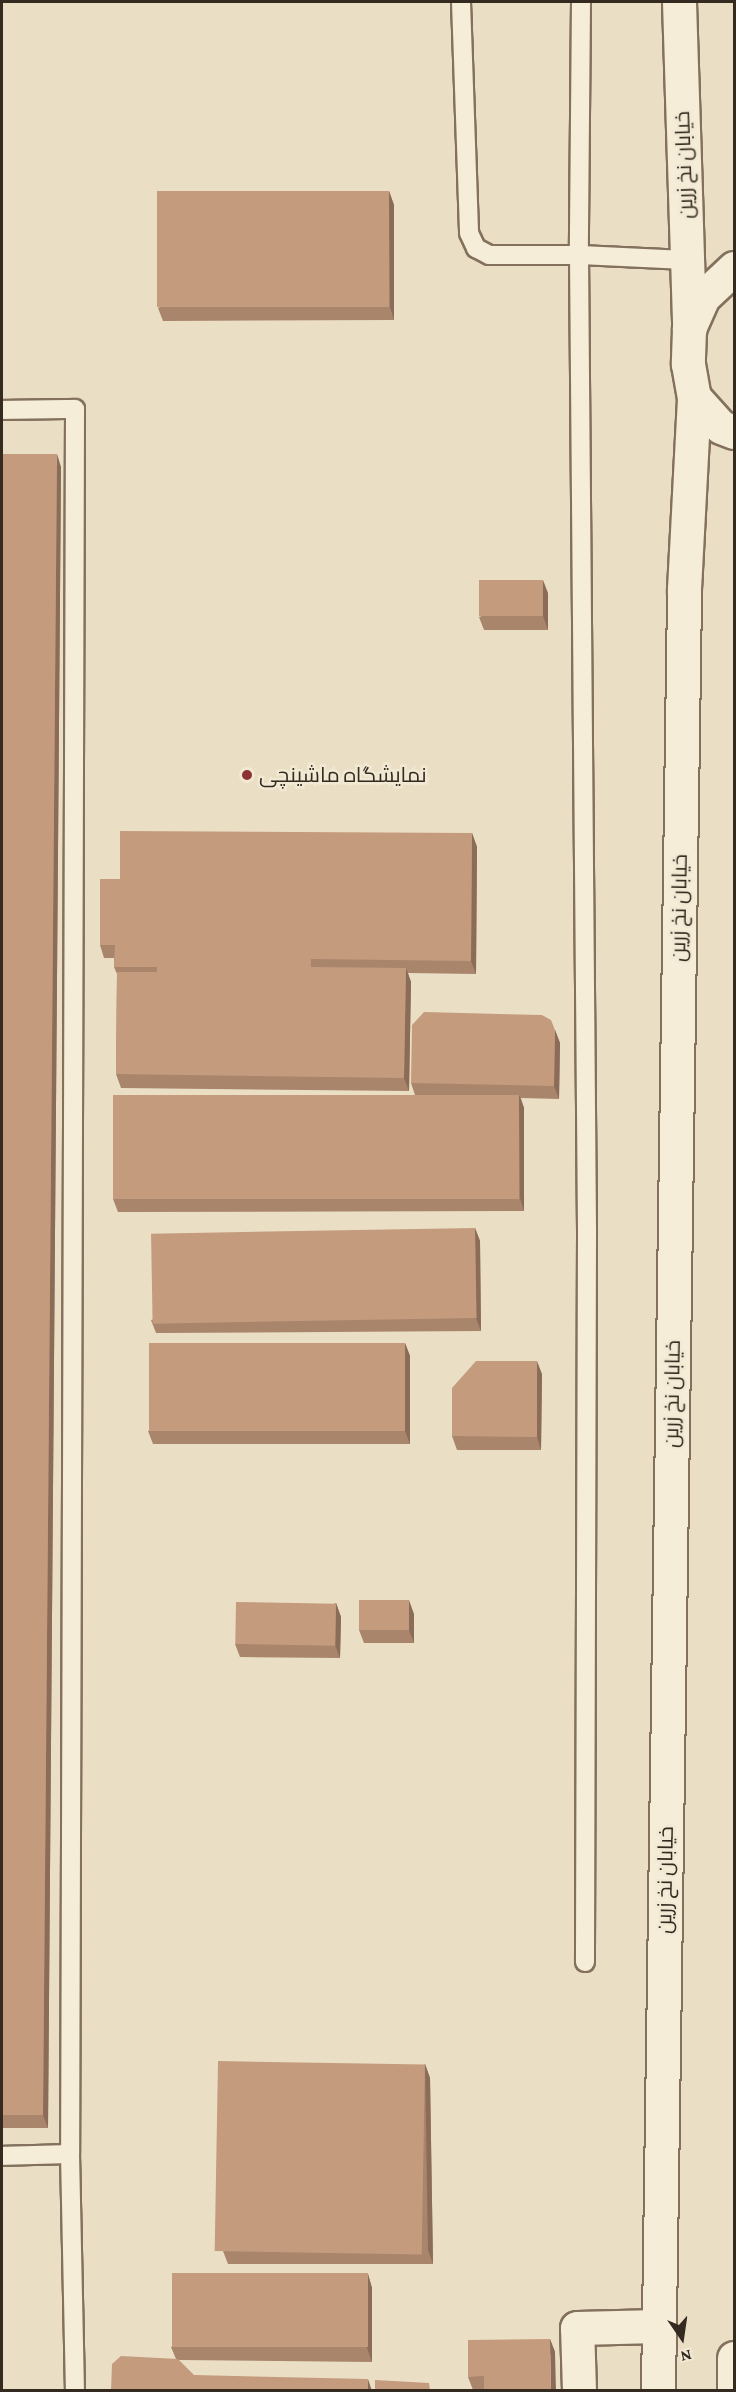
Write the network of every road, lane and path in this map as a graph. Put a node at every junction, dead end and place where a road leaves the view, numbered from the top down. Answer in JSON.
{"nodes":[{"id":1,"x":461,"y":2,"type":"edge"},
{"id":2,"x":581,"y":2,"type":"edge"},
{"id":3,"x":679,"y":2,"type":"edge"},
{"id":4,"x":579,"y":255,"type":"junction"},
{"id":5,"x":687,"y":260,"type":"junction"},
{"id":6,"x":735,"y":268,"type":"edge"},
{"id":7,"x":689,"y":329,"type":"junction"},
{"id":8,"x":694,"y":397,"type":"junction"},
{"id":9,"x":2,"y":410,"type":"edge"},
{"id":10,"x":735,"y":432,"type":"edge"},
{"id":11,"x":585,"y":1962,"type":"dead end"},
{"id":12,"x":70,"y":2154,"type":"junction"},
{"id":13,"x":2,"y":2156,"type":"edge"},
{"id":14,"x":658,"y":2326,"type":"junction"},
{"id":15,"x":735,"y":2358,"type":"edge"},
{"id":16,"x":75,"y":2391,"type":"edge"},
{"id":17,"x":579,"y":2391,"type":"edge"},
{"id":18,"x":658,"y":2391,"type":"edge"},
{"id":19,"x":734,"y":2391,"type":"edge"}],
"edges":[{"from":1,"to":4,"type":"lane"},
{"from":2,"to":4,"type":"lane"},
{"from":3,"to":5,"type":"street","name":"خیابان نخ زرین"},
{"from":4,"to":5,"type":"lane"},
{"from":4,"to":11,"type":"lane"},
{"from":5,"to":7,"type":"street","name":"خیابان نخ زرین"},
{"from":6,"to":7,"type":"street"},
{"from":7,"to":8,"type":"street","name":"خیابان نخ زرین"},
{"from":8,"to":10,"type":"street"},
{"from":8,"to":14,"type":"street","name":"خیابان نخ زرین"},
{"from":9,"to":12,"type":"lane"},
{"from":12,"to":13,"type":"lane"},
{"from":12,"to":16,"type":"lane"},
{"from":14,"to":17,"type":"street"},
{"from":14,"to":18,"type":"street","name":"خیابان نخ زرین"},
{"from":15,"to":19,"type":"street"}]}
